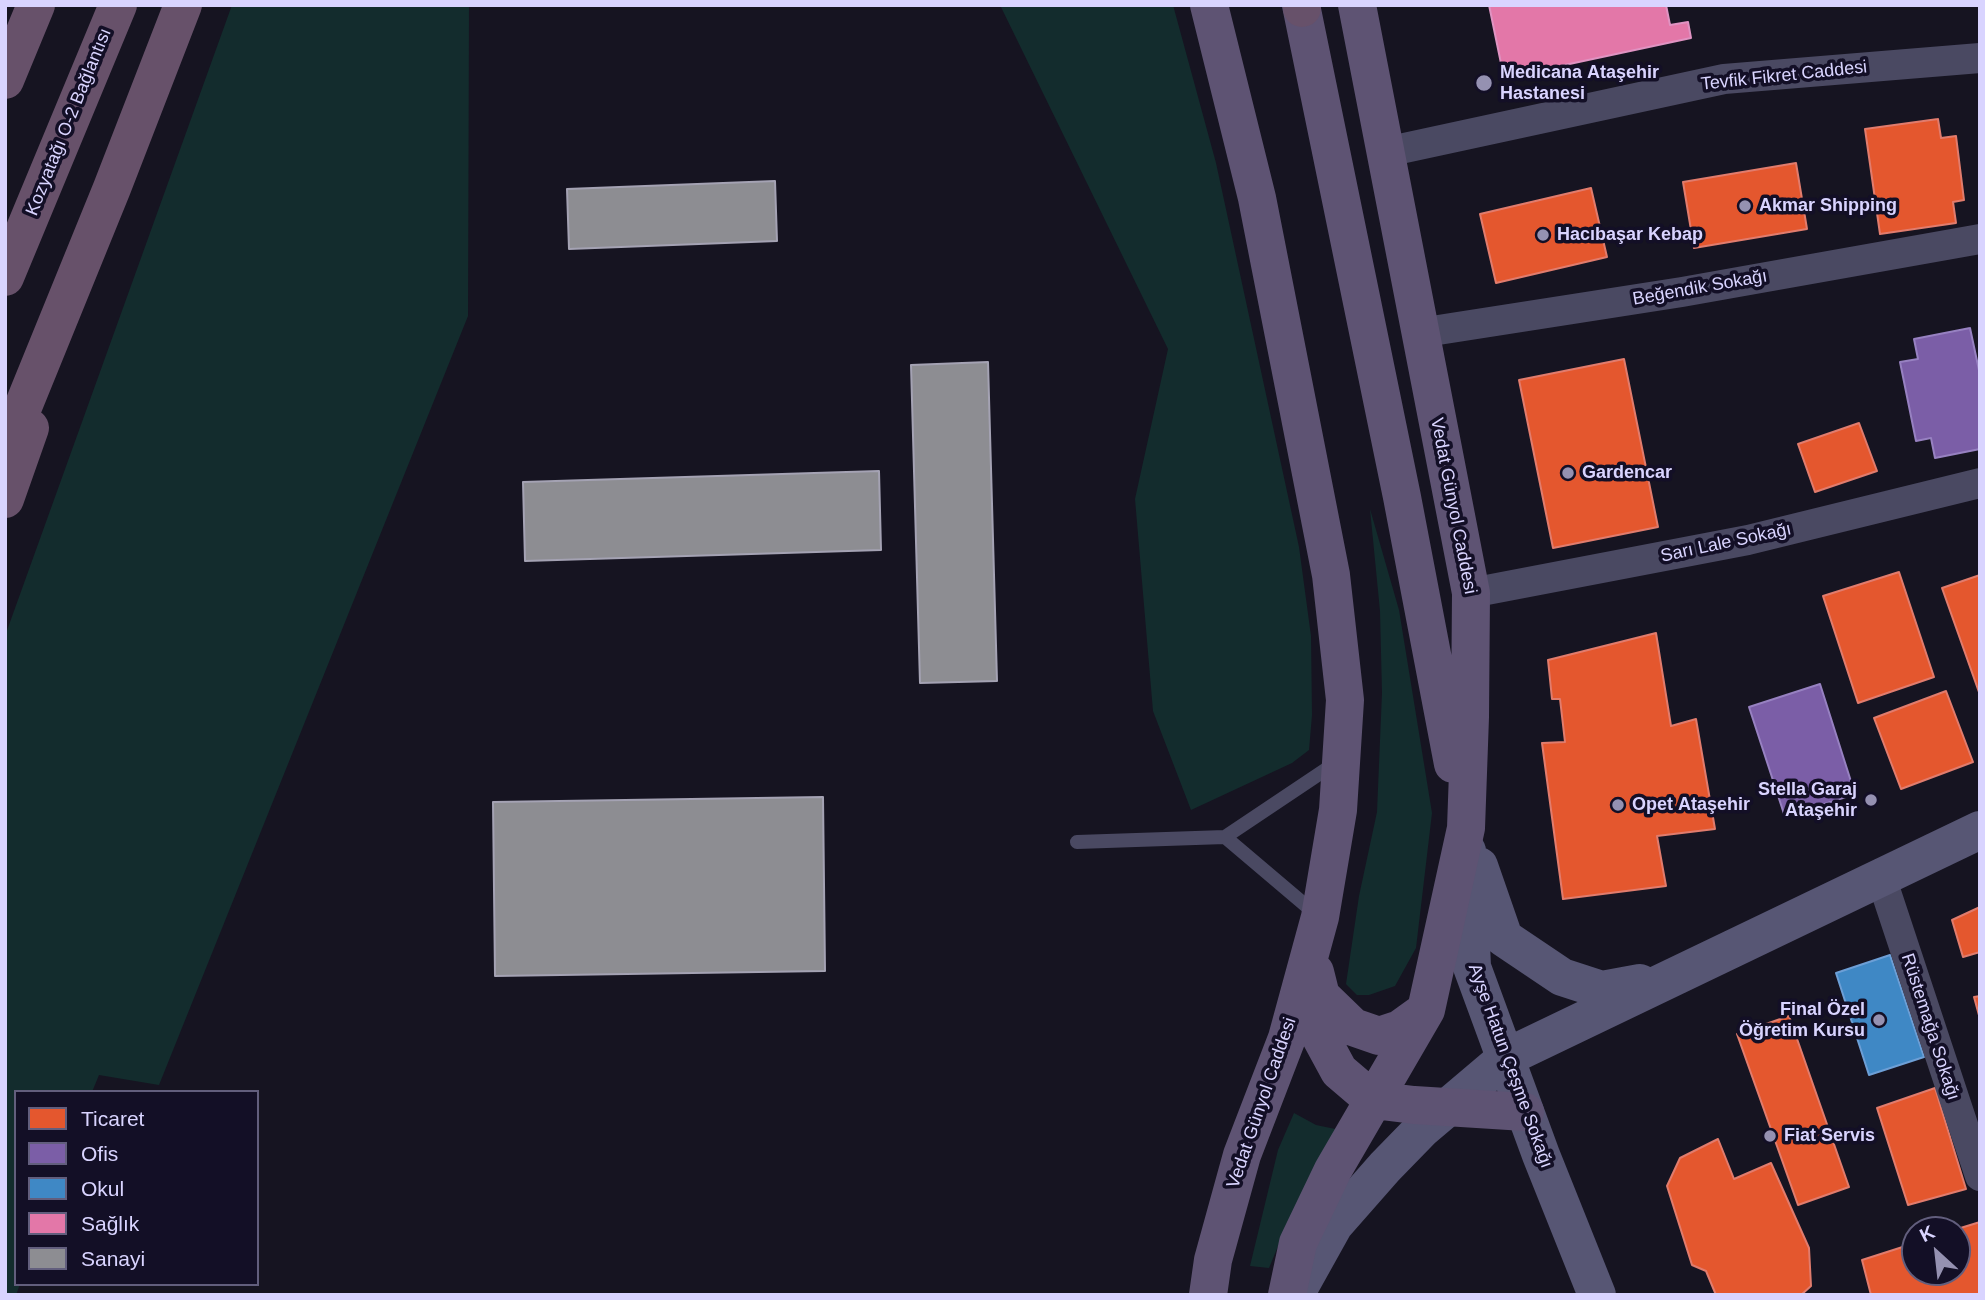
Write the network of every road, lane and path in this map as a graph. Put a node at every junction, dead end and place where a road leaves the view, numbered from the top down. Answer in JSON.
{"nodes":[{"id":1,"x":36,"y":5,"type":"edge"},
{"id":2,"x":118,"y":5,"type":"edge"},
{"id":3,"x":183,"y":5,"type":"edge"},
{"id":4,"x":1209,"y":5,"type":"edge"},
{"id":5,"x":1357,"y":5,"type":"edge"},
{"id":6,"x":1302,"y":6,"type":"edge"},
{"id":7,"x":1980,"y":58,"type":"edge"},
{"id":8,"x":5,"y":80,"type":"edge"},
{"id":9,"x":1385,"y":152,"type":"junction"},
{"id":10,"x":112,"y":188,"type":"junction"},
{"id":11,"x":1980,"y":239,"type":"edge"},
{"id":12,"x":5,"y":277,"type":"edge"},
{"id":13,"x":1419,"y":333,"type":"junction"},
{"id":14,"x":5,"y":451,"type":"edge"},
{"id":15,"x":1980,"y":483,"type":"edge"},
{"id":16,"x":5,"y":499,"type":"edge"},
{"id":17,"x":1471,"y":593,"type":"junction"},
{"id":18,"x":1341,"y":760,"type":"junction"},
{"id":19,"x":1466,"y":828,"type":"junction"},
{"id":20,"x":1980,"y":830,"type":"edge"},
{"id":21,"x":1225,"y":837,"type":"junction"},
{"id":22,"x":1077,"y":842,"type":"dead end"},
{"id":23,"x":1881,"y":877,"type":"junction"},
{"id":24,"x":1320,"y":917,"type":"junction"},
{"id":25,"x":1310,"y":953,"type":"junction"},
{"id":26,"x":1689,"y":969,"type":"junction"},
{"id":27,"x":1426,"y":1010,"type":"junction"},
{"id":28,"x":1507,"y":1057,"type":"junction"},
{"id":29,"x":1373,"y":1100,"type":"junction"},
{"id":30,"x":1447,"y":1106,"type":"junction"},
{"id":31,"x":1525,"y":1112,"type":"junction"},
{"id":32,"x":1980,"y":1176,"type":"edge"},
{"id":33,"x":1208,"y":1295,"type":"edge"},
{"id":34,"x":1287,"y":1295,"type":"edge"},
{"id":35,"x":1295,"y":1295,"type":"edge"},
{"id":36,"x":1597,"y":1295,"type":"edge"}],
"edges":[{"from":1,"to":8,"type":"highway"},
{"from":2,"to":12,"type":"highway","name":"Kozyatağı O-2 Bağlantısı"},
{"from":3,"to":10,"type":"highway"},
{"from":4,"to":18,"type":"main road","name":"Vedat Günyol Caddesi"},
{"from":5,"to":9,"type":"main road","name":"Vedat Günyol Caddesi"},
{"from":6,"to":19,"type":"main road"},
{"from":7,"to":9,"type":"street","name":"Tevfik Fikret Caddesi"},
{"from":9,"to":13,"type":"main road","name":"Vedat Günyol Caddesi"},
{"from":10,"to":14,"type":"highway"},
{"from":10,"to":16,"type":"highway"},
{"from":11,"to":13,"type":"street","name":"Beğendik Sokağı"},
{"from":13,"to":17,"type":"main road","name":"Vedat Günyol Caddesi"},
{"from":15,"to":17,"type":"street","name":"Sarı Lale Sokağı"},
{"from":17,"to":19,"type":"main road","name":"Vedat Günyol Caddesi"},
{"from":18,"to":21,"type":"lane"},
{"from":18,"to":24,"type":"main road","name":"Vedat Günyol Caddesi"},
{"from":19,"to":26,"type":"main road"},
{"from":19,"to":27,"type":"main road","name":"Vedat Günyol Caddesi"},
{"from":19,"to":28,"type":"main road","name":"Ayşe Hatun Çeşme Sokağı"},
{"from":20,"to":23,"type":"main road"},
{"from":21,"to":22,"type":"lane"},
{"from":21,"to":24,"type":"lane"},
{"from":23,"to":26,"type":"main road"},
{"from":23,"to":32,"type":"street","name":"Rüstemağa Sokağı"},
{"from":24,"to":25,"type":"main road","name":"Vedat Günyol Caddesi"},
{"from":25,"to":27,"type":"main road","name":"Vedat Günyol Caddesi"},
{"from":25,"to":29,"type":"main road"},
{"from":25,"to":33,"type":"main road","name":"Vedat Günyol Caddesi"},
{"from":26,"to":28,"type":"main road"},
{"from":27,"to":29,"type":"main road","name":"Vedat Günyol Caddesi"},
{"from":28,"to":30,"type":"main road"},
{"from":28,"to":31,"type":"main road","name":"Ayşe Hatun Çeşme Sokağı"},
{"from":29,"to":30,"type":"main road"},
{"from":29,"to":34,"type":"main road","name":"Vedat Günyol Caddesi"},
{"from":30,"to":31,"type":"main road"},
{"from":30,"to":35,"type":"main road"},
{"from":31,"to":36,"type":"main road","name":"Ayşe Hatun Çeşme Sokağı"}]}
